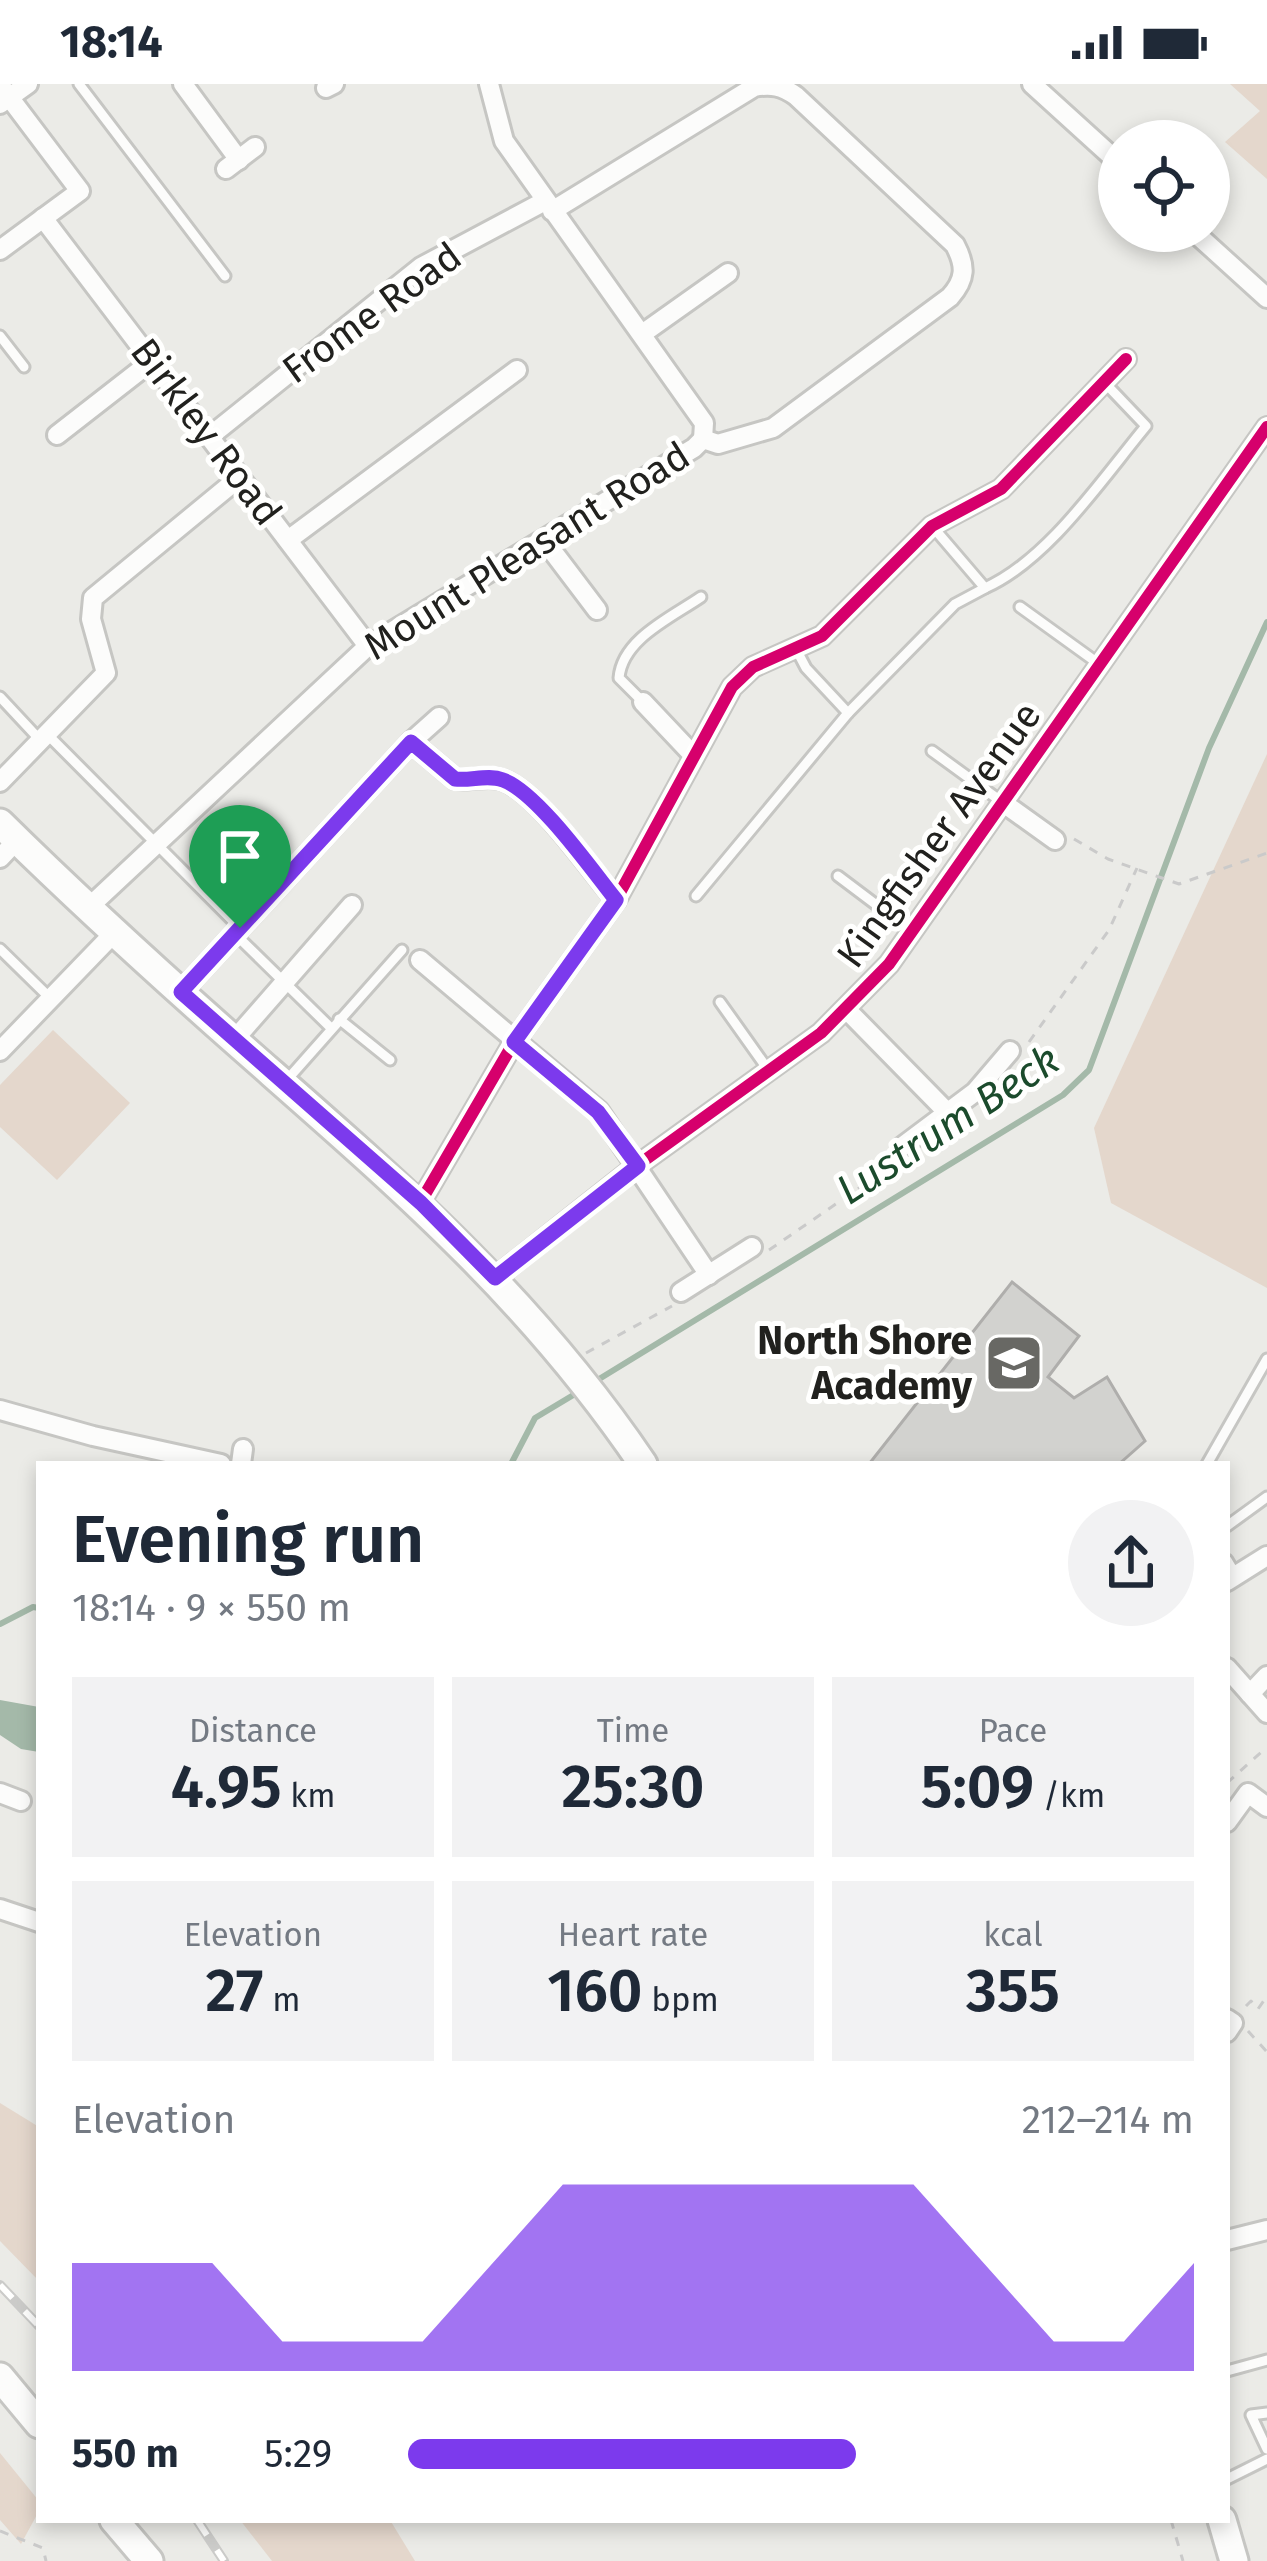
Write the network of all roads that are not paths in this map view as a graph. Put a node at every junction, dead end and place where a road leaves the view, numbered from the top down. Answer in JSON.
{"nodes":[{"id":1,"x":28,"y":84,"type":"edge"},
{"id":2,"x":79,"y":84,"type":"edge"},
{"id":3,"x":183,"y":84,"type":"edge"},
{"id":4,"x":490,"y":84,"type":"edge"},
{"id":5,"x":1032,"y":84,"type":"edge"},
{"id":6,"x":3,"y":96,"type":"edge"},
{"id":7,"x":1098,"y":145,"type":"edge"},
{"id":8,"x":240,"y":159,"type":"dead end"},
{"id":9,"x":548,"y":206,"type":"junction"},
{"id":10,"x":43,"y":218,"type":"junction"},
{"id":11,"x":0,"y":250,"type":"edge"},
{"id":12,"x":1216,"y":252,"type":"edge"},
{"id":13,"x":728,"y":273,"type":"dead end"},
{"id":14,"x":225,"y":276,"type":"dead end"},
{"id":15,"x":1267,"y":298,"type":"edge"},
{"id":16,"x":642,"y":334,"type":"junction"},
{"id":17,"x":0,"y":336,"type":"edge"},
{"id":18,"x":1126,"y":359,"type":"dead end"},
{"id":19,"x":152,"y":361,"type":"junction"},
{"id":20,"x":24,"y":367,"type":"dead end"},
{"id":21,"x":517,"y":370,"type":"dead end"},
{"id":22,"x":1106,"y":383,"type":"junction"},
{"id":23,"x":1267,"y":427,"type":"edge"},
{"id":24,"x":57,"y":435,"type":"dead end"},
{"id":25,"x":208,"y":436,"type":"junction"},
{"id":26,"x":703,"y":439,"type":"junction"},
{"id":27,"x":1259,"y":456,"type":"edge"},
{"id":28,"x":240,"y":477,"type":"junction"},
{"id":29,"x":932,"y":526,"type":"junction"},
{"id":30,"x":288,"y":539,"type":"junction"},
{"id":31,"x":544,"y":540,"type":"junction"},
{"id":32,"x":985,"y":588,"type":"junction"},
{"id":33,"x":701,"y":597,"type":"dead end"},
{"id":34,"x":1020,"y":607,"type":"dead end"},
{"id":35,"x":597,"y":610,"type":"dead end"},
{"id":36,"x":368,"y":646,"type":"junction"},
{"id":37,"x":796,"y":649,"type":"junction"},
{"id":38,"x":1100,"y":664,"type":"junction"},
{"id":39,"x":0,"y":697,"type":"edge"},
{"id":40,"x":643,"y":703,"type":"joint"},
{"id":41,"x":848,"y":713,"type":"junction"},
{"id":42,"x":439,"y":717,"type":"dead end"},
{"id":43,"x":45,"y":738,"type":"junction"},
{"id":44,"x":411,"y":742,"type":"junction"},
{"id":45,"x":932,"y":752,"type":"dead end"},
{"id":46,"x":694,"y":756,"type":"junction"},
{"id":47,"x":0,"y":782,"type":"edge"},
{"id":48,"x":1002,"y":802,"type":"junction"},
{"id":49,"x":6,"y":840,"type":"edge"},
{"id":50,"x":1055,"y":840,"type":"road end"},
{"id":51,"x":155,"y":843,"type":"junction"},
{"id":52,"x":838,"y":876,"type":"dead end"},
{"id":53,"x":696,"y":896,"type":"dead end"},
{"id":54,"x":616,"y":900,"type":"junction"},
{"id":55,"x":352,"y":905,"type":"dead end"},
{"id":56,"x":88,"y":908,"type":"junction"},
{"id":57,"x":237,"y":931,"type":"junction"},
{"id":58,"x":911,"y":931,"type":"junction"},
{"id":59,"x":113,"y":933,"type":"junction"},
{"id":60,"x":0,"y":949,"type":"edge"},
{"id":61,"x":402,"y":950,"type":"dead end"},
{"id":62,"x":420,"y":960,"type":"dead end"},
{"id":63,"x":285,"y":982,"type":"junction"},
{"id":64,"x":181,"y":992,"type":"junction"},
{"id":65,"x":50,"y":997,"type":"junction"},
{"id":66,"x":720,"y":1002,"type":"dead end"},
{"id":67,"x":847,"y":1010,"type":"junction"},
{"id":68,"x":339,"y":1018,"type":"junction"},
{"id":69,"x":331,"y":1028,"type":"junction"},
{"id":70,"x":234,"y":1040,"type":"junction"},
{"id":71,"x":514,"y":1042,"type":"junction"},
{"id":72,"x":0,"y":1051,"type":"edge"},
{"id":73,"x":1014,"y":1054,"type":"road end"},
{"id":74,"x":390,"y":1060,"type":"dead end"},
{"id":75,"x":769,"y":1071,"type":"junction"},
{"id":76,"x":284,"y":1084,"type":"junction"},
{"id":77,"x":948,"y":1113,"type":"junction"},
{"id":78,"x":903,"y":1146,"type":"dead end"},
{"id":79,"x":638,"y":1166,"type":"junction"},
{"id":80,"x":421,"y":1203,"type":"junction"},
{"id":81,"x":752,"y":1247,"type":"dead end"},
{"id":82,"x":709,"y":1275,"type":"junction"},
{"id":83,"x":495,"y":1278,"type":"junction"},
{"id":84,"x":681,"y":1292,"type":"dead end"},
{"id":85,"x":1267,"y":1359,"type":"edge"},
{"id":86,"x":0,"y":1409,"type":"edge"},
{"id":87,"x":207,"y":1461,"type":"edge"},
{"id":88,"x":641,"y":1461,"type":"edge"},
{"id":89,"x":1210,"y":1461,"type":"edge"},
{"id":90,"x":1267,"y":1497,"type":"edge"},
{"id":91,"x":1230,"y":1524,"type":"edge"},
{"id":92,"x":1267,"y":1556,"type":"edge"},
{"id":93,"x":1230,"y":1572,"type":"edge"},
{"id":94,"x":1230,"y":1671,"type":"edge"},
{"id":95,"x":1267,"y":1676,"type":"edge"},
{"id":96,"x":1250,"y":1694,"type":"junction"},
{"id":97,"x":1267,"y":1712,"type":"edge"},
{"id":98,"x":0,"y":1792,"type":"edge"},
{"id":99,"x":21,"y":1801,"type":"dead end"},
{"id":100,"x":1267,"y":1807,"type":"edge"},
{"id":101,"x":1230,"y":1818,"type":"edge"},
{"id":102,"x":0,"y":1910,"type":"edge"},
{"id":103,"x":36,"y":1921,"type":"edge"},
{"id":104,"x":1267,"y":2230,"type":"edge"},
{"id":105,"x":1230,"y":2239,"type":"edge"},
{"id":106,"x":1267,"y":2360,"type":"edge"},
{"id":107,"x":1230,"y":2370,"type":"edge"},
{"id":108,"x":0,"y":2377,"type":"edge"},
{"id":109,"x":1267,"y":2414,"type":"edge"},
{"id":110,"x":36,"y":2420,"type":"edge"},
{"id":111,"x":1267,"y":2450,"type":"edge"},
{"id":112,"x":1267,"y":2459,"type":"edge"},
{"id":113,"x":1230,"y":2478,"type":"edge"},
{"id":114,"x":117,"y":2523,"type":"edge"},
{"id":115,"x":1223,"y":2523,"type":"edge"},
{"id":116,"x":149,"y":2561,"type":"edge"},
{"id":117,"x":1234,"y":2561,"type":"edge"}],
"edges":[{"from":1,"to":6,"type":"street"},
{"from":2,"to":14,"type":"lane"},
{"from":3,"to":8,"type":"street"},
{"from":4,"to":9,"type":"street"},
{"from":5,"to":7,"type":"street"},
{"from":6,"to":10,"type":"street"},
{"from":9,"to":16,"type":"street"},
{"from":9,"to":25,"type":"street","name":"Frome Road"},
{"from":9,"to":26,"type":"street","name":"Frome Road"},
{"from":10,"to":11,"type":"street"},
{"from":10,"to":19,"type":"street","name":"Birkley Road"},
{"from":12,"to":15,"type":"street"},
{"from":13,"to":16,"type":"street"},
{"from":16,"to":26,"type":"street"},
{"from":17,"to":20,"type":"lane"},
{"from":18,"to":22,"type":"street"},
{"from":19,"to":24,"type":"street"},
{"from":19,"to":25,"type":"street","name":"Birkley Road"},
{"from":21,"to":30,"type":"street"},
{"from":22,"to":29,"type":"street"},
{"from":22,"to":32,"type":"lane"},
{"from":23,"to":27,"type":"street","name":"Kingfisher Avenue"},
{"from":25,"to":28,"type":"street","name":"Birkley Road"},
{"from":26,"to":31,"type":"street","name":"Mount Pleasant Road"},
{"from":27,"to":38,"type":"street","name":"Kingfisher Avenue"},
{"from":28,"to":30,"type":"street","name":"Birkley Road"},
{"from":28,"to":43,"type":"street"},
{"from":29,"to":32,"type":"lane"},
{"from":29,"to":37,"type":"street"},
{"from":30,"to":36,"type":"street","name":"Birkley Road"},
{"from":31,"to":35,"type":"street"},
{"from":31,"to":36,"type":"street","name":"Mount Pleasant Road"},
{"from":32,"to":41,"type":"lane"},
{"from":33,"to":40,"type":"lane"},
{"from":34,"to":38,"type":"lane"},
{"from":36,"to":51,"type":"street","name":"Mount Pleasant Road"},
{"from":37,"to":41,"type":"lane"},
{"from":37,"to":46,"type":"street"},
{"from":38,"to":48,"type":"street","name":"Kingfisher Avenue"},
{"from":39,"to":43,"type":"lane"},
{"from":40,"to":46,"type":"street"},
{"from":41,"to":53,"type":"lane"},
{"from":42,"to":44,"type":"street"},
{"from":43,"to":47,"type":"street"},
{"from":43,"to":51,"type":"lane"},
{"from":44,"to":54,"type":"street"},
{"from":44,"to":57,"type":"street"},
{"from":45,"to":48,"type":"lane"},
{"from":46,"to":54,"type":"street"},
{"from":48,"to":50,"type":"street"},
{"from":48,"to":58,"type":"street","name":"Kingfisher Avenue"},
{"from":49,"to":56,"type":"main road"},
{"from":51,"to":56,"type":"street","name":"Mount Pleasant Road"},
{"from":51,"to":57,"type":"lane"},
{"from":52,"to":58,"type":"lane"},
{"from":54,"to":71,"type":"street"},
{"from":55,"to":63,"type":"street"},
{"from":56,"to":59,"type":"main road"},
{"from":57,"to":63,"type":"lane"},
{"from":57,"to":64,"type":"street"},
{"from":58,"to":67,"type":"street","name":"Kingfisher Avenue"},
{"from":59,"to":64,"type":"main road"},
{"from":59,"to":65,"type":"street"},
{"from":60,"to":65,"type":"lane"},
{"from":61,"to":68,"type":"lane"},
{"from":62,"to":71,"type":"street"},
{"from":63,"to":69,"type":"lane"},
{"from":63,"to":70,"type":"street"},
{"from":64,"to":70,"type":"main road"},
{"from":65,"to":72,"type":"street"},
{"from":66,"to":75,"type":"lane"},
{"from":67,"to":75,"type":"street","name":"Kingfisher Avenue"},
{"from":67,"to":77,"type":"street"},
{"from":68,"to":69,"type":"lane"},
{"from":68,"to":74,"type":"lane"},
{"from":69,"to":76,"type":"lane"},
{"from":70,"to":76,"type":"main road"},
{"from":71,"to":79,"type":"street"},
{"from":71,"to":80,"type":"street"},
{"from":73,"to":77,"type":"street"},
{"from":75,"to":79,"type":"street","name":"Kingfisher Avenue"},
{"from":76,"to":80,"type":"main road"},
{"from":77,"to":78,"type":"street"},
{"from":79,"to":82,"type":"street"},
{"from":79,"to":83,"type":"street","name":"Kingfisher Avenue"},
{"from":80,"to":83,"type":"main road"},
{"from":81,"to":82,"type":"street"},
{"from":82,"to":84,"type":"street"},
{"from":83,"to":88,"type":"main road"},
{"from":85,"to":89,"type":"lane"},
{"from":86,"to":87,"type":"street"},
{"from":90,"to":91,"type":"lane"},
{"from":92,"to":93,"type":"street"},
{"from":94,"to":96,"type":"street"},
{"from":95,"to":96,"type":"street"},
{"from":96,"to":97,"type":"street"},
{"from":98,"to":99,"type":"street"},
{"from":100,"to":101,"type":"street"},
{"from":102,"to":103,"type":"street"},
{"from":104,"to":105,"type":"street"},
{"from":106,"to":107,"type":"lane"},
{"from":108,"to":110,"type":"main road"},
{"from":109,"to":111,"type":"lane"},
{"from":112,"to":113,"type":"lane"},
{"from":114,"to":116,"type":"main road"},
{"from":115,"to":117,"type":"main road"}]}
